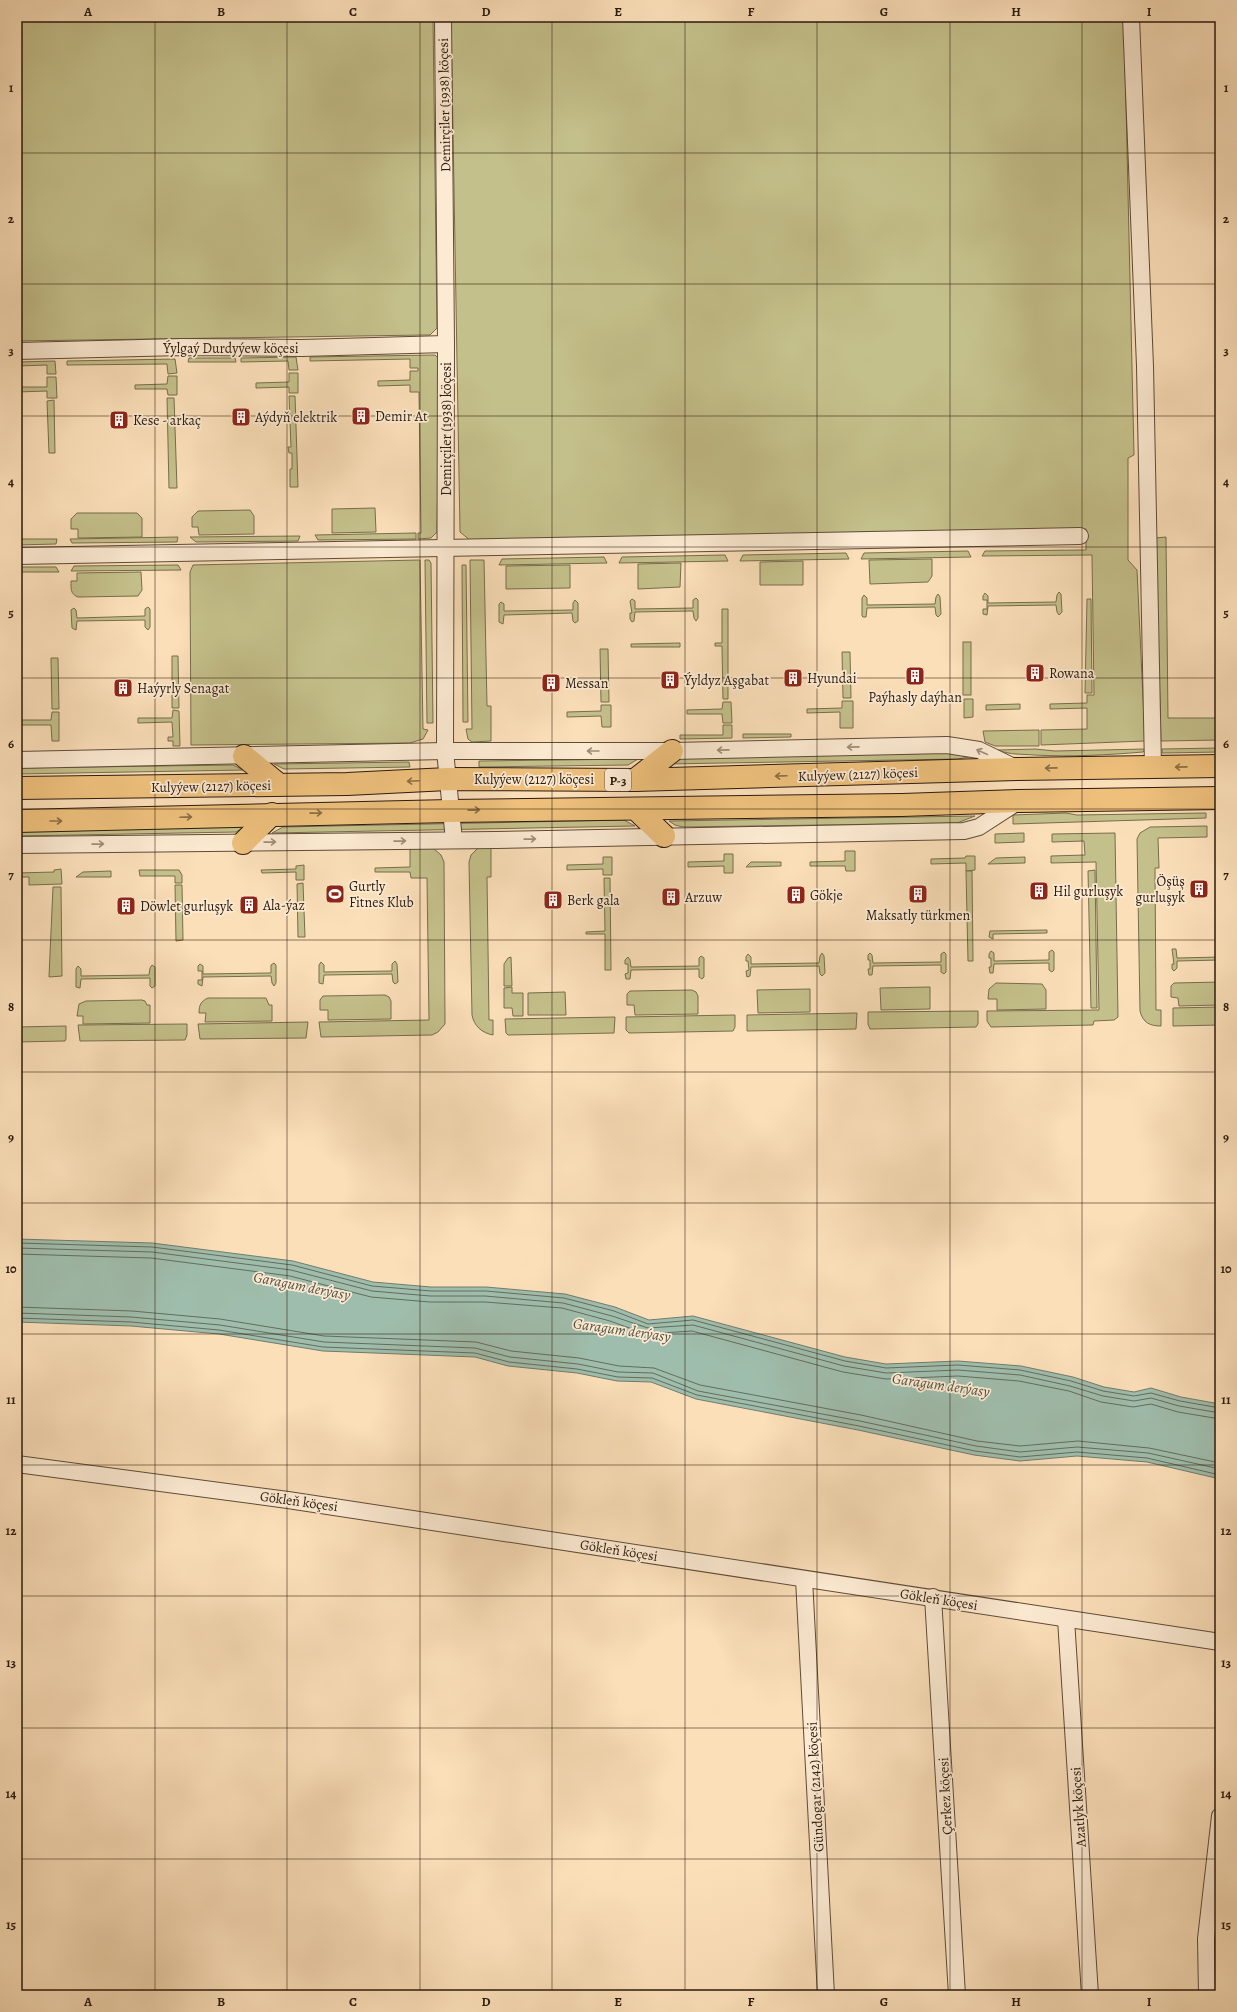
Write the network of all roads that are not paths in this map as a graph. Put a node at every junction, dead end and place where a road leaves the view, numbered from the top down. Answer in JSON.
{"nodes":[{"id":1,"x":443,"y":17,"type":"edge"},
{"id":2,"x":1131,"y":17,"type":"edge"},
{"id":3,"x":446,"y":344,"type":"junction"},
{"id":4,"x":17,"y":351,"type":"edge"},
{"id":5,"x":1080,"y":536,"type":"dead end"},
{"id":6,"x":445,"y":549,"type":"junction"},
{"id":7,"x":17,"y":556,"type":"edge"},
{"id":8,"x":445,"y":751,"type":"junction"},
{"id":9,"x":672,"y":751,"type":"junction"},
{"id":10,"x":244,"y":756,"type":"junction"},
{"id":11,"x":17,"y":760,"type":"edge"},
{"id":12,"x":1220,"y":766,"type":"edge"},
{"id":13,"x":1153,"y":767,"type":"junction"},
{"id":14,"x":1017,"y":769,"type":"junction"},
{"id":15,"x":448,"y":779,"type":"junction"},
{"id":16,"x":634,"y":780,"type":"junction"},
{"id":17,"x":278,"y":784,"type":"junction"},
{"id":18,"x":17,"y":788,"type":"edge"},
{"id":19,"x":1220,"y":798,"type":"edge"},
{"id":20,"x":1020,"y":801,"type":"junction"},
{"id":21,"x":636,"y":809,"type":"junction"},
{"id":22,"x":450,"y":811,"type":"junction"},
{"id":23,"x":272,"y":814,"type":"junction"},
{"id":24,"x":17,"y":821,"type":"edge"},
{"id":25,"x":664,"y":836,"type":"junction"},
{"id":26,"x":454,"y":840,"type":"junction"},
{"id":27,"x":243,"y":842,"type":"junction"},
{"id":28,"x":17,"y":845,"type":"edge"},
{"id":29,"x":17,"y":1464,"type":"edge"},
{"id":30,"x":804,"y":1579,"type":"junction"},
{"id":31,"x":933,"y":1597,"type":"junction"},
{"id":32,"x":1066,"y":1619,"type":"junction"},
{"id":33,"x":1220,"y":1642,"type":"edge"},
{"id":34,"x":1220,"y":1816,"type":"edge"},
{"id":35,"x":1213,"y":1940,"type":"edge"},
{"id":36,"x":826,"y":1995,"type":"edge"},
{"id":37,"x":957,"y":1995,"type":"edge"},
{"id":38,"x":1090,"y":1995,"type":"edge"},
{"id":39,"x":1207,"y":1995,"type":"edge"}],
"edges":[{"from":1,"to":3,"type":"street","name":"Demirçiler (1938) köçesi"},
{"from":2,"to":13,"type":"street"},
{"from":3,"to":4,"type":"street","name":"Ýylgaý Durdyýew köçesi"},
{"from":3,"to":6,"type":"street","name":"Demirçiler (1938) köçesi"},
{"from":5,"to":6,"type":"street"},
{"from":6,"to":7,"type":"street"},
{"from":6,"to":8,"type":"street","name":"Demirçiler (1938) köçesi"},
{"from":9,"to":8,"type":"street","one_way":true},
{"from":8,"to":10,"type":"street"},
{"from":8,"to":15,"type":"street","name":"Demirçiler (1938) köçesi"},
{"from":14,"to":9,"type":"street","one_way":true},
{"from":9,"to":16,"type":"highway"},
{"from":10,"to":11,"type":"street"},
{"from":10,"to":17,"type":"highway"},
{"from":12,"to":13,"type":"highway","name":"Kulyýew (2127) köçesi","number":"P-3","one_way":true},
{"from":13,"to":14,"type":"highway","name":"Kulyýew (2127) köçesi","number":"P-3","one_way":true},
{"from":14,"to":16,"type":"highway","name":"Kulyýew (2127) köçesi","number":"P-3","one_way":true},
{"from":15,"to":16,"type":"highway","name":"Kulyýew (2127) köçesi","number":"P-3"},
{"from":15,"to":17,"type":"highway","name":"Kulyýew (2127) köçesi","number":"P-3","one_way":true},
{"from":15,"to":22,"type":"street","name":"Demirçiler (1938) köçesi"},
{"from":17,"to":18,"type":"highway","name":"Kulyýew (2127) köçesi","number":"P-3"},
{"from":19,"to":20,"type":"highway","number":"P-3"},
{"from":20,"to":21,"type":"highway","number":"P-3"},
{"from":20,"to":25,"type":"street"},
{"from":22,"to":21,"type":"highway","number":"P-3","one_way":true},
{"from":21,"to":25,"type":"highway"},
{"from":23,"to":22,"type":"highway","number":"P-3","one_way":true},
{"from":22,"to":26,"type":"street","name":"Demirçiler (1938) köçesi"},
{"from":24,"to":23,"type":"highway","number":"P-3","one_way":true},
{"from":23,"to":27,"type":"highway"},
{"from":26,"to":25,"type":"street","one_way":true},
{"from":27,"to":26,"type":"street","one_way":true},
{"from":28,"to":27,"type":"street","one_way":true},
{"from":29,"to":30,"type":"street","name":"Gökleň köçesi"},
{"from":30,"to":31,"type":"street","name":"Gökleň köçesi"},
{"from":30,"to":36,"type":"street","name":"Gündogar (2142) köçesi"},
{"from":31,"to":32,"type":"street","name":"Gökleň köçesi"},
{"from":31,"to":37,"type":"street","name":"Çerkez köçesi"},
{"from":32,"to":33,"type":"street","name":"Gökleň köçesi"},
{"from":32,"to":38,"type":"street","name":"Azatlyk köçesi"},
{"from":34,"to":35,"type":"street"},
{"from":35,"to":39,"type":"street"}]}
